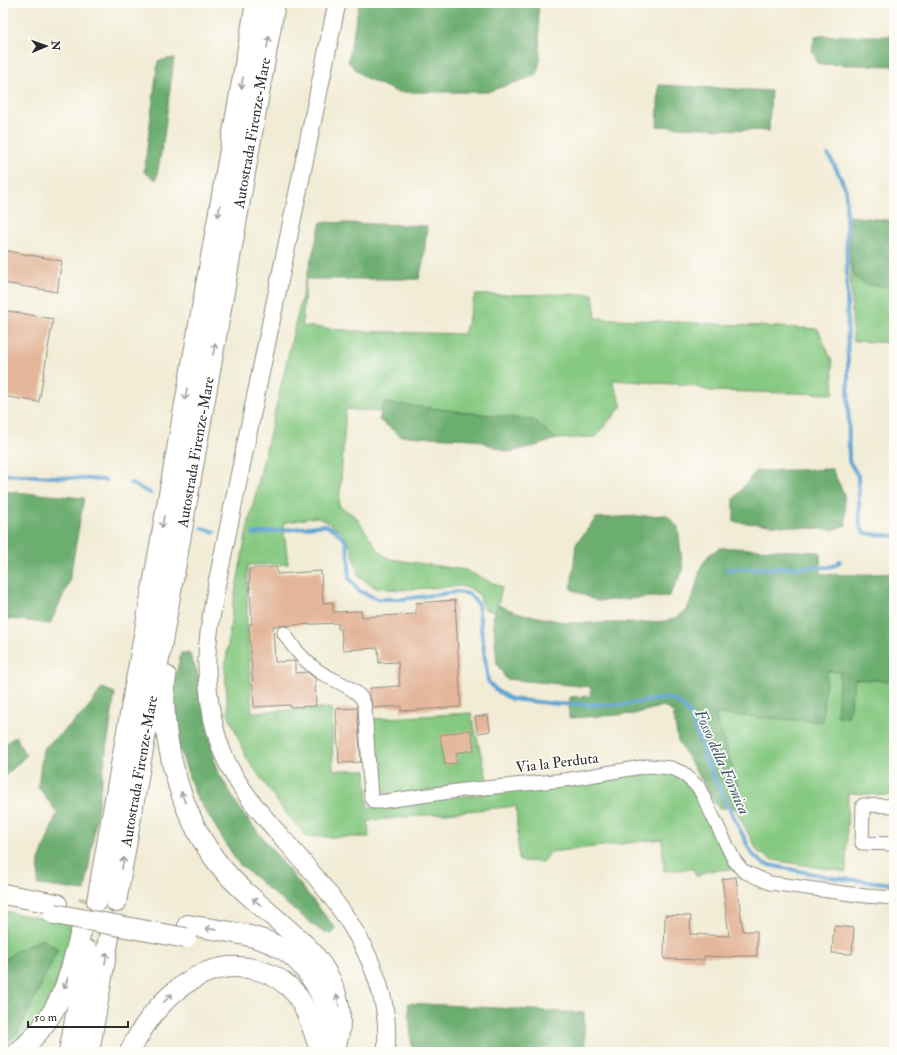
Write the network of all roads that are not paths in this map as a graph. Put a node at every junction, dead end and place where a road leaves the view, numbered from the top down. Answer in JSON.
{"nodes":[{"id":1,"x":256,"y":3,"type":"edge"},
{"id":2,"x":275,"y":3,"type":"edge"},
{"id":3,"x":337,"y":3,"type":"edge"},
{"id":4,"x":189,"y":492,"type":"junction"},
{"id":5,"x":284,"y":633,"type":"dead end"},
{"id":6,"x":894,"y":806,"type":"edge"},
{"id":7,"x":894,"y":844,"type":"edge"},
{"id":8,"x":3,"y":894,"type":"edge"},
{"id":9,"x":894,"y":898,"type":"edge"},
{"id":10,"x":3,"y":905,"type":"edge"},
{"id":11,"x":56,"y":909,"type":"junction"},
{"id":12,"x":94,"y":934,"type":"junction"},
{"id":13,"x":324,"y":1050,"type":"edge"},
{"id":14,"x":18,"y":1052,"type":"edge"},
{"id":15,"x":69,"y":1052,"type":"edge"},
{"id":16,"x":89,"y":1052,"type":"edge"},
{"id":17,"x":130,"y":1052,"type":"edge"},
{"id":18,"x":386,"y":1052,"type":"edge"}],
"edges":[{"from":1,"to":4,"type":"highway","name":"Autostrada Firenze-Mare","one_way":true},
{"from":4,"to":2,"type":"highway","name":"Autostrada Firenze-Mare","one_way":true},
{"from":3,"to":18,"type":"main road"},
{"from":13,"to":4,"type":"highway","one_way":true},
{"from":5,"to":9,"type":"street","name":"Via la Perduta"},
{"from":6,"to":7,"type":"street"},
{"from":8,"to":11,"type":"highway"},
{"from":10,"to":11,"type":"highway"},
{"from":11,"to":13,"type":"highway","bridge":true},
{"from":12,"to":14,"type":"highway","one_way":true},
{"from":12,"to":15,"type":"highway"},
{"from":16,"to":12,"type":"highway","one_way":true},
{"from":17,"to":13,"type":"highway","one_way":true}]}
